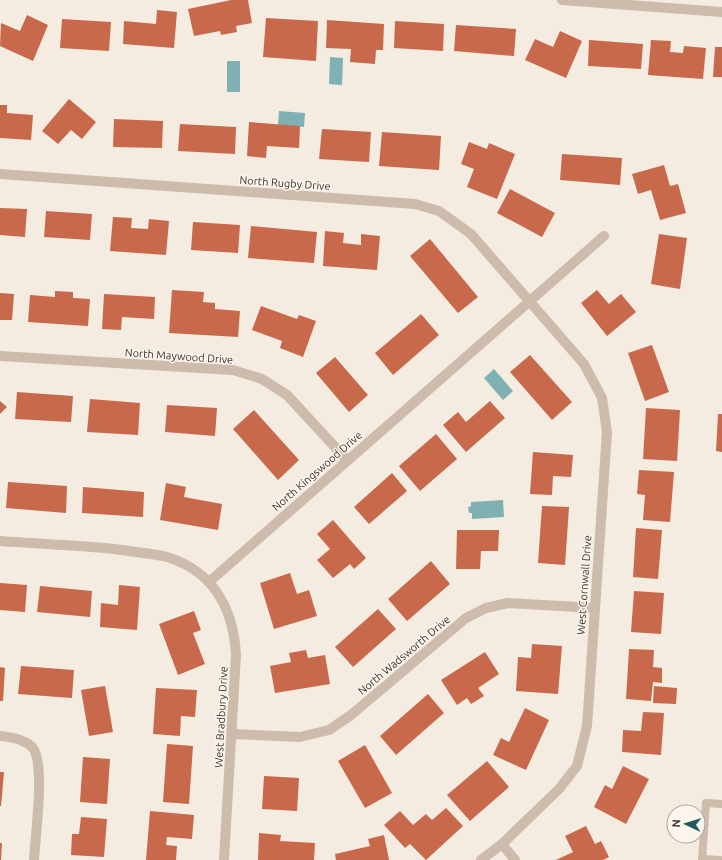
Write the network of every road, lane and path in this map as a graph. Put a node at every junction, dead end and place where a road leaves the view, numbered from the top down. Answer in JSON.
{"nodes":[{"id":1,"x":562,"y":0,"type":"edge"},
{"id":2,"x":722,"y":12,"type":"edge"},
{"id":3,"x":0,"y":174,"type":"edge"},
{"id":4,"x":604,"y":236,"type":"dead end"},
{"id":5,"x":530,"y":301,"type":"junction"},
{"id":6,"x":0,"y":356,"type":"edge"},
{"id":7,"x":347,"y":460,"type":"junction"},
{"id":8,"x":0,"y":541,"type":"edge"},
{"id":9,"x":209,"y":582,"type":"junction"},
{"id":10,"x":595,"y":608,"type":"junction"},
{"id":11,"x":232,"y":734,"type":"junction"},
{"id":12,"x":0,"y":736,"type":"edge"},
{"id":13,"x":722,"y":804,"type":"edge"},
{"id":14,"x":502,"y":844,"type":"junction"},
{"id":15,"x":702,"y":859,"type":"edge"},
{"id":16,"x":34,"y":860,"type":"edge"},
{"id":17,"x":224,"y":860,"type":"edge"},
{"id":18,"x":481,"y":860,"type":"edge"},
{"id":19,"x":515,"y":860,"type":"edge"},
{"id":20,"x":720,"y":860,"type":"edge"}],
"edges":[{"from":1,"to":2,"type":"street"},
{"from":3,"to":5,"type":"street","name":"North Rugby Drive"},
{"from":4,"to":5,"type":"street","name":"North Kingswood Drive"},
{"from":5,"to":7,"type":"street","name":"North Kingswood Drive"},
{"from":5,"to":10,"type":"street","name":"West Cornwall Drive"},
{"from":6,"to":7,"type":"street","name":"North Maywood Drive"},
{"from":7,"to":9,"type":"street","name":"North Kingswood Drive"},
{"from":8,"to":9,"type":"street"},
{"from":9,"to":11,"type":"street","name":"West Bradbury Drive"},
{"from":10,"to":11,"type":"street","name":"North Wadsworth Drive"},
{"from":10,"to":14,"type":"street","name":"West Cornwall Drive"},
{"from":11,"to":17,"type":"street","name":"West Bradbury Drive"},
{"from":12,"to":16,"type":"street"},
{"from":13,"to":15,"type":"lane"},
{"from":14,"to":18,"type":"street","name":"West Cornwall Drive"},
{"from":14,"to":19,"type":"street"},
{"from":15,"to":20,"type":"lane"}]}
